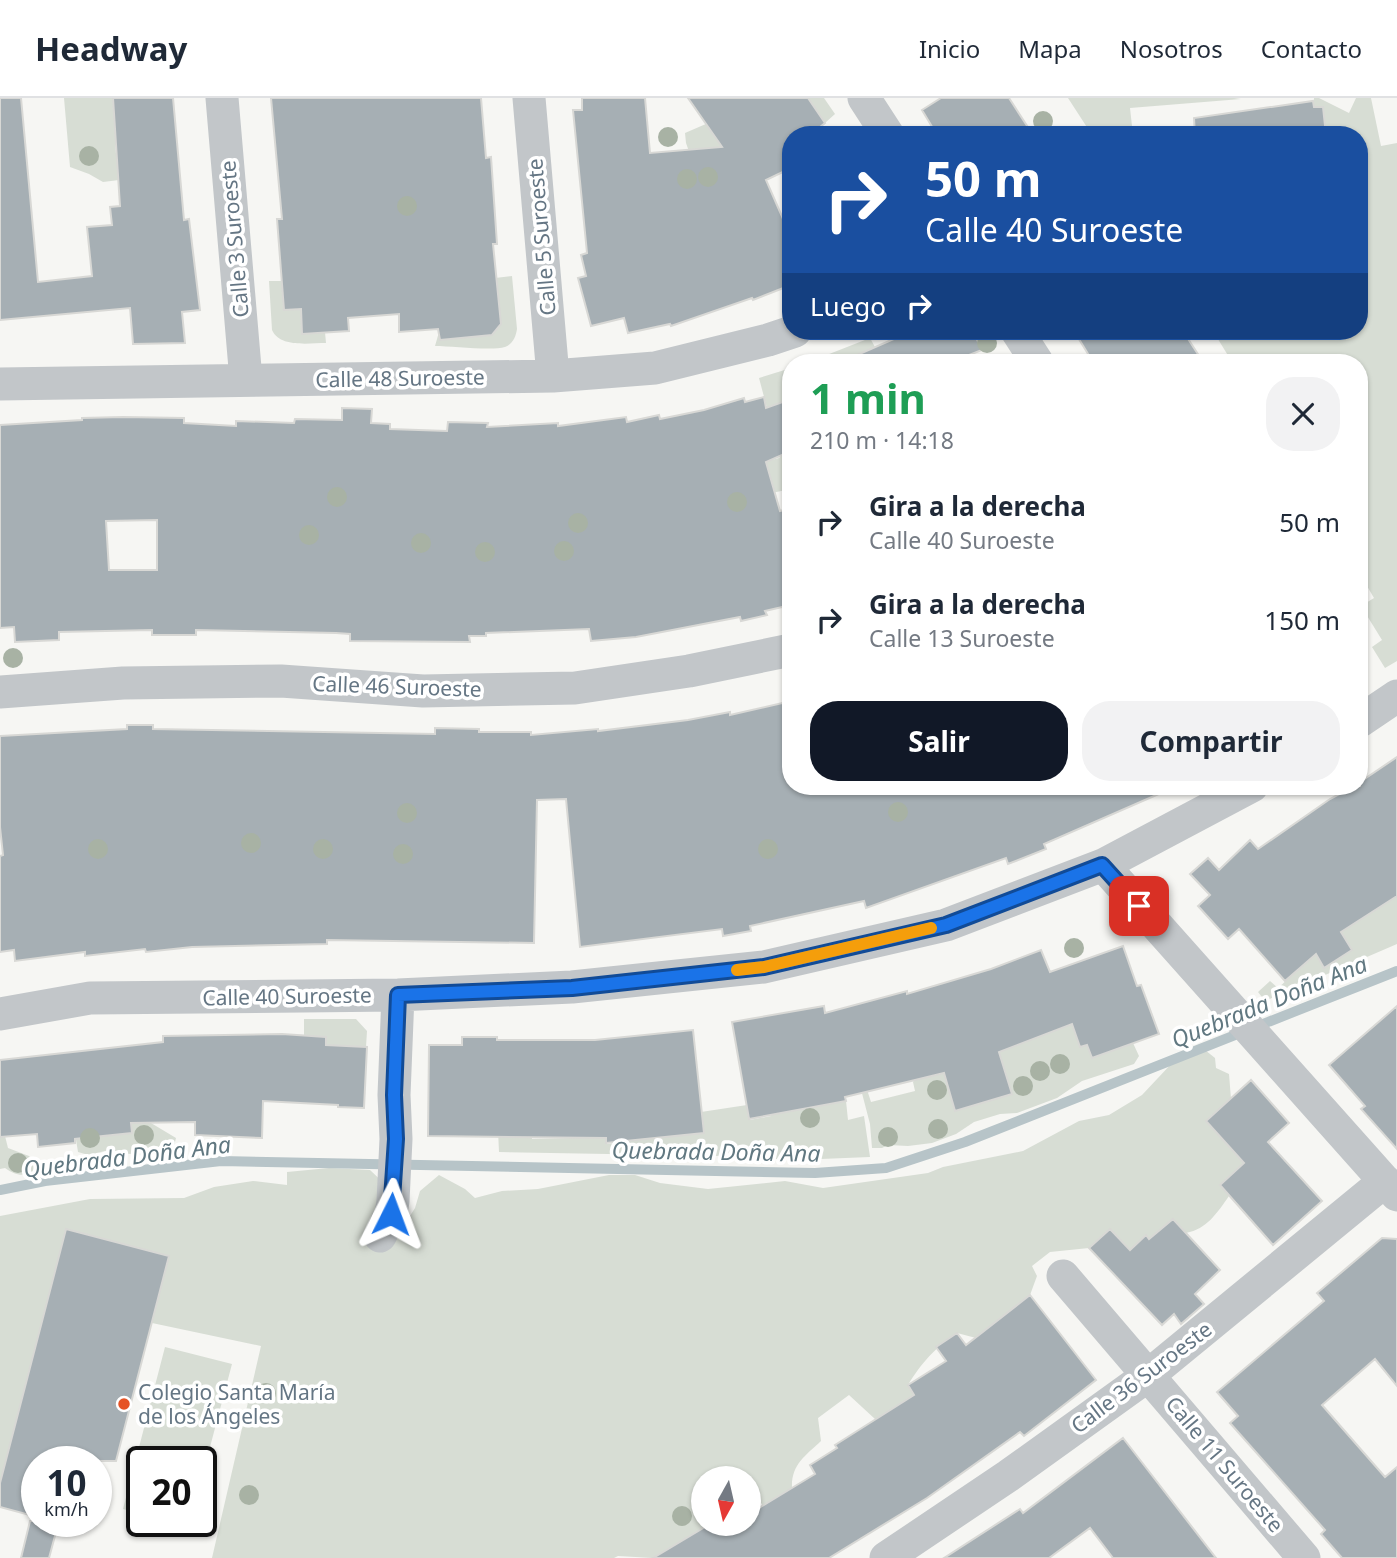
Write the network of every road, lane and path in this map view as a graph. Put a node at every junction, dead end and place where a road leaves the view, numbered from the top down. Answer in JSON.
{"nodes":[{"id":1,"x":222,"y":98,"type":"edge"},
{"id":2,"x":529,"y":98,"type":"edge"},
{"id":3,"x":864,"y":98,"type":"edge"},
{"id":4,"x":882,"y":126,"type":"edge"},
{"id":5,"x":782,"y":335,"type":"edge"},
{"id":6,"x":553,"y":376,"type":"junction"},
{"id":7,"x":246,"y":380,"type":"junction"},
{"id":8,"x":0,"y":384,"type":"edge"},
{"id":9,"x":782,"y":652,"type":"edge"},
{"id":10,"x":0,"y":692,"type":"edge"},
{"id":11,"x":1397,"y":696,"type":"edge"},
{"id":12,"x":1368,"y":716,"type":"edge"},
{"id":13,"x":1235,"y":795,"type":"edge"},
{"id":14,"x":1102,"y":865,"type":"junction"},
{"id":15,"x":398,"y":995,"type":"junction"},
{"id":16,"x":0,"y":1014,"type":"edge"},
{"id":17,"x":1391,"y":1188,"type":"edge"},
{"id":18,"x":380,"y":1237,"type":"dead end"},
{"id":19,"x":1063,"y":1276,"type":"dead end"},
{"id":20,"x":1150,"y":1374,"type":"junction"},
{"id":21,"x":886,"y":1558,"type":"edge"},
{"id":22,"x":1304,"y":1558,"type":"edge"}],
"edges":[{"from":1,"to":7,"type":"street","name":"Calle 3 Suroeste"},
{"from":2,"to":6,"type":"street","name":"Calle 5 Suroeste"},
{"from":3,"to":4,"type":"street"},
{"from":5,"to":6,"type":"street","name":"Calle 48 Suroeste"},
{"from":6,"to":7,"type":"street","name":"Calle 48 Suroeste"},
{"from":7,"to":8,"type":"street","name":"Calle 48 Suroeste"},
{"from":9,"to":10,"type":"street","name":"Calle 46 Suroeste"},
{"from":11,"to":12,"type":"street"},
{"from":13,"to":14,"type":"street","name":"Calle 40 Suroeste"},
{"from":14,"to":15,"type":"street","name":"Calle 40 Suroeste"},
{"from":14,"to":17,"type":"street"},
{"from":15,"to":16,"type":"street","name":"Calle 40 Suroeste"},
{"from":15,"to":18,"type":"street"},
{"from":17,"to":20,"type":"street","name":"Calle 36 Suroeste"},
{"from":19,"to":20,"type":"street","name":"Calle 11 Suroeste"},
{"from":20,"to":21,"type":"street","name":"Calle 36 Suroeste"},
{"from":20,"to":22,"type":"street","name":"Calle 11 Suroeste"}]}
